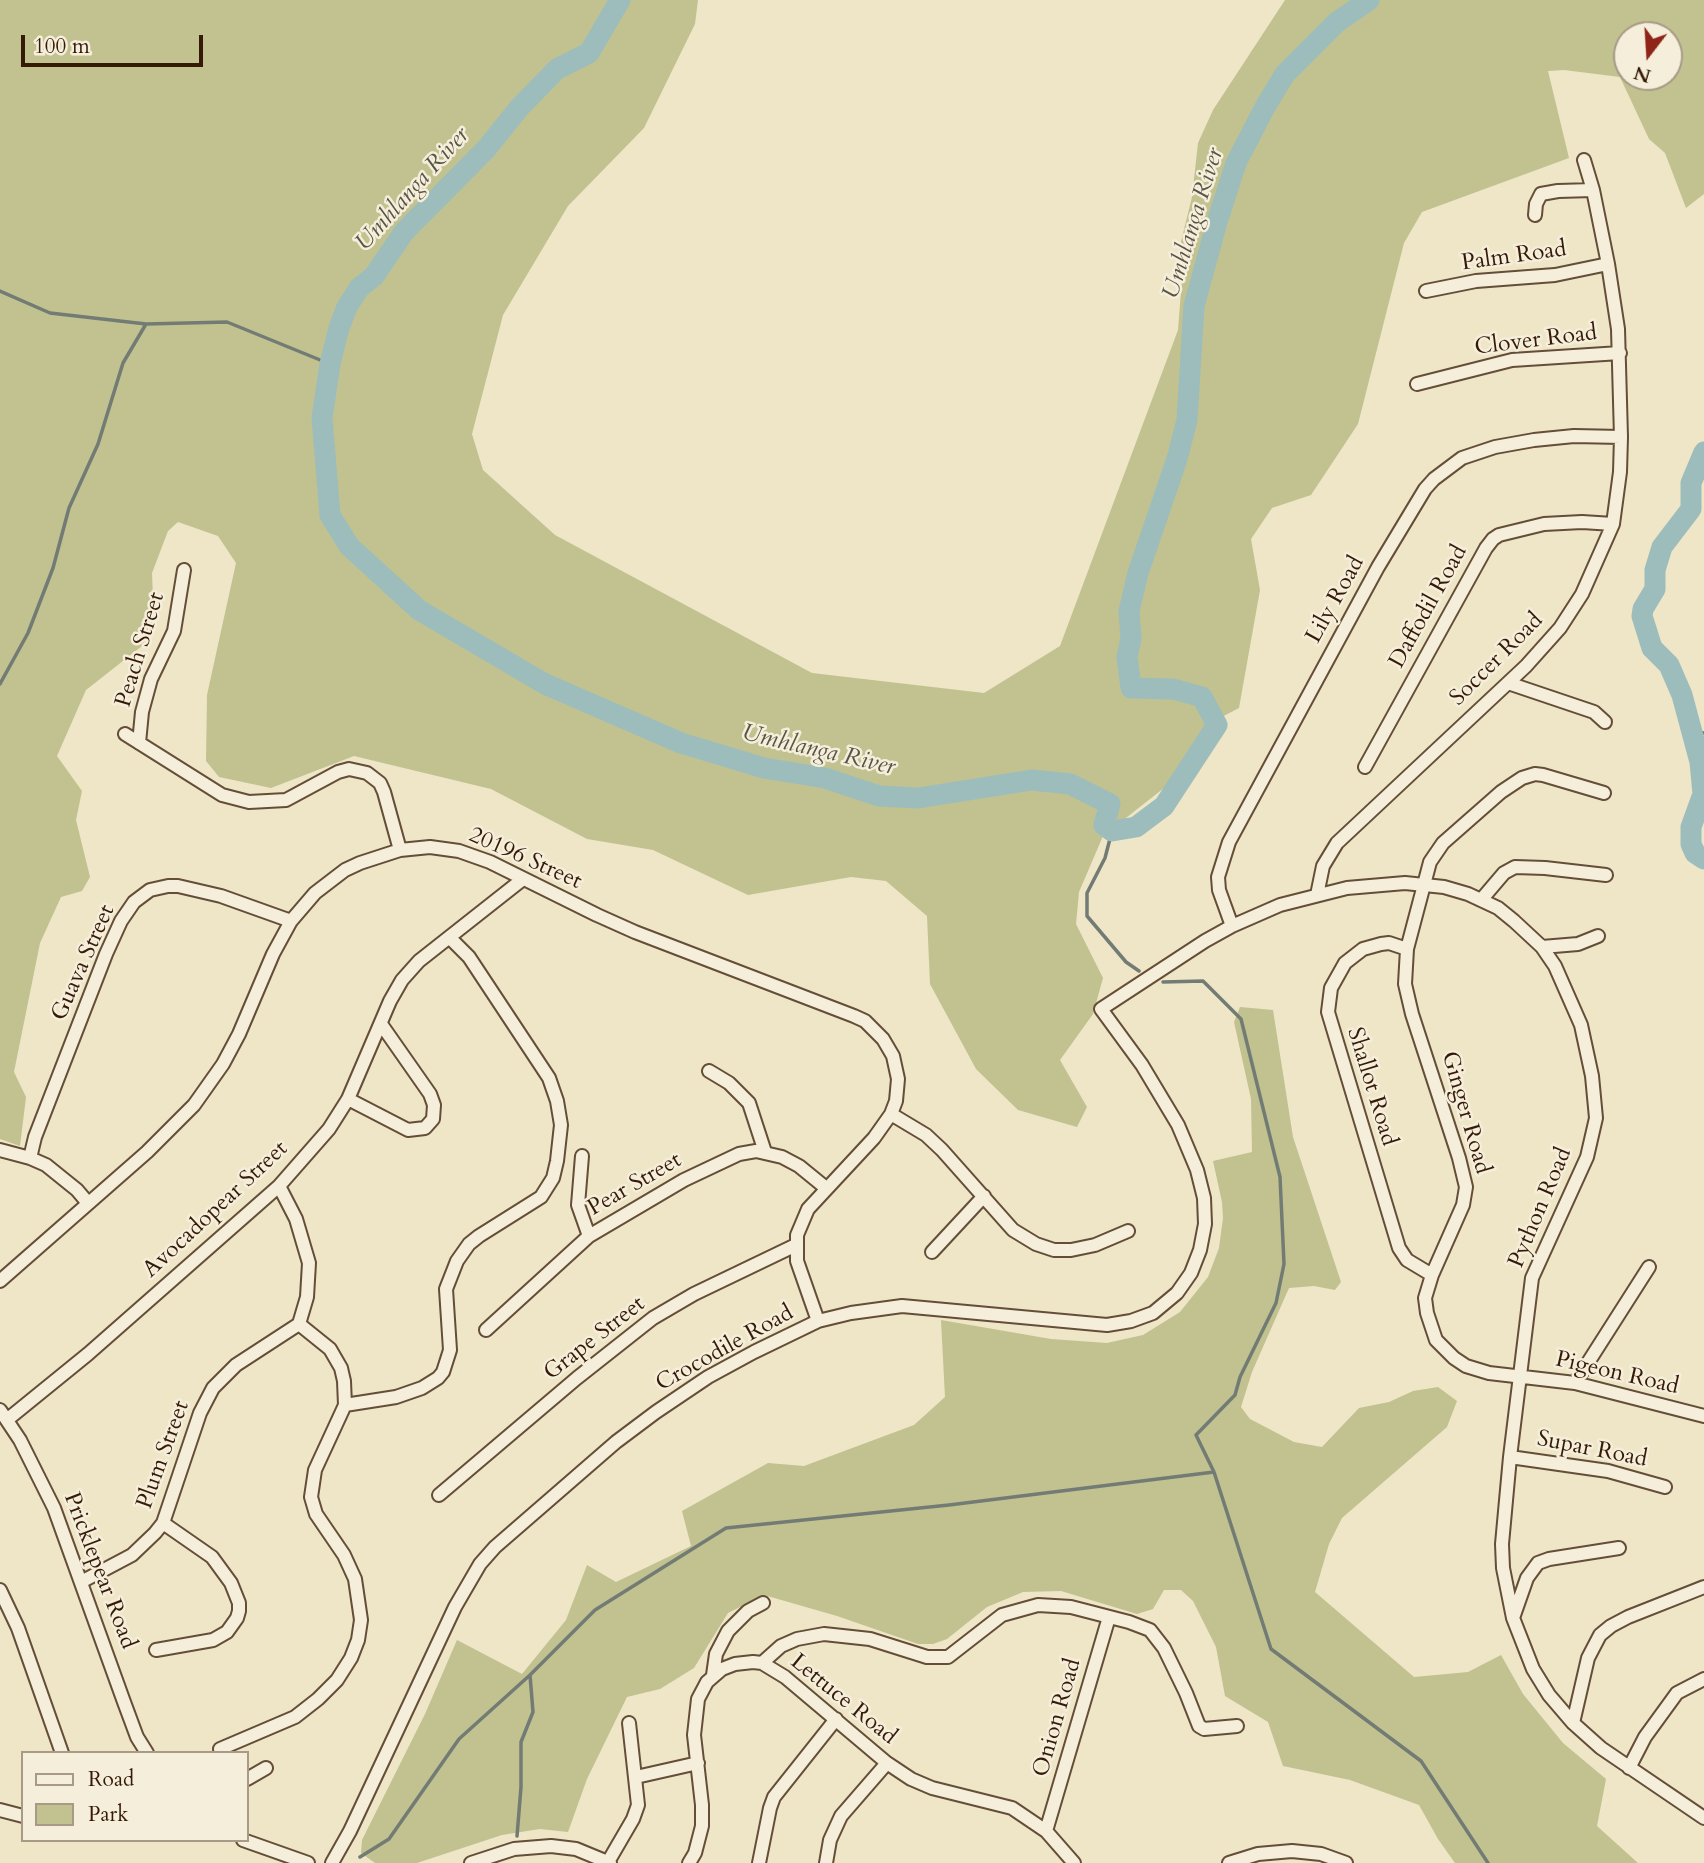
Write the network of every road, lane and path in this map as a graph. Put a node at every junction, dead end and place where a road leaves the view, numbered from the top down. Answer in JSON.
{"nodes":[{"id":1,"x":1584,"y":160,"type":"dead end"},
{"id":2,"x":1593,"y":190,"type":"junction"},
{"id":3,"x":1535,"y":215,"type":"dead end"},
{"id":4,"x":1608,"y":264,"type":"junction"},
{"id":5,"x":1426,"y":291,"type":"dead end"},
{"id":6,"x":1620,"y":353,"type":"junction"},
{"id":7,"x":1417,"y":384,"type":"dead end"},
{"id":8,"x":1621,"y":437,"type":"junction"},
{"id":9,"x":1613,"y":524,"type":"junction"},
{"id":10,"x":184,"y":570,"type":"dead end"},
{"id":11,"x":1508,"y":682,"type":"junction"},
{"id":12,"x":1605,"y":722,"type":"dead end"},
{"id":13,"x":125,"y":734,"type":"dead end"},
{"id":14,"x":139,"y":743,"type":"junction"},
{"id":15,"x":1365,"y":767,"type":"dead end"},
{"id":16,"x":1604,"y":793,"type":"dead end"},
{"id":17,"x":400,"y":850,"type":"junction"},
{"id":18,"x":1606,"y":874,"type":"dead end"},
{"id":19,"x":523,"y":879,"type":"junction"},
{"id":20,"x":1423,"y":883,"type":"junction"},
{"id":21,"x":1317,"y":895,"type":"junction"},
{"id":22,"x":1481,"y":900,"type":"junction"},
{"id":23,"x":291,"y":921,"type":"junction"},
{"id":24,"x":1232,"y":926,"type":"junction"},
{"id":25,"x":1598,"y":936,"type":"dead end"},
{"id":26,"x":450,"y":938,"type":"junction"},
{"id":27,"x":1542,"y":947,"type":"junction"},
{"id":28,"x":1407,"y":949,"type":"junction"},
{"id":29,"x":1101,"y":1009,"type":"joint"},
{"id":30,"x":381,"y":1024,"type":"junction"},
{"id":31,"x":709,"y":1071,"type":"dead end"},
{"id":32,"x":348,"y":1099,"type":"junction"},
{"id":33,"x":891,"y":1114,"type":"junction"},
{"id":34,"x":0,"y":1150,"type":"edge"},
{"id":35,"x":765,"y":1152,"type":"junction"},
{"id":36,"x":582,"y":1156,"type":"dead end"},
{"id":37,"x":30,"y":1158,"type":"junction"},
{"id":38,"x":279,"y":1186,"type":"junction"},
{"id":39,"x":826,"y":1188,"type":"junction"},
{"id":40,"x":984,"y":1196,"type":"junction"},
{"id":41,"x":88,"y":1203,"type":"junction"},
{"id":42,"x":1128,"y":1231,"type":"dead end"},
{"id":43,"x":589,"y":1236,"type":"junction"},
{"id":44,"x":796,"y":1245,"type":"junction"},
{"id":45,"x":932,"y":1252,"type":"dead end"},
{"id":46,"x":1649,"y":1267,"type":"dead end"},
{"id":47,"x":1432,"y":1275,"type":"junction"},
{"id":48,"x":0,"y":1280,"type":"edge"},
{"id":49,"x":818,"y":1321,"type":"junction"},
{"id":50,"x":299,"y":1324,"type":"junction"},
{"id":51,"x":486,"y":1330,"type":"dead end"},
{"id":52,"x":1520,"y":1376,"type":"junction"},
{"id":53,"x":1575,"y":1383,"type":"junction"},
{"id":54,"x":345,"y":1405,"type":"junction"},
{"id":55,"x":4,"y":1414,"type":"edge"},
{"id":56,"x":1704,"y":1416,"type":"edge"},
{"id":57,"x":1510,"y":1457,"type":"junction"},
{"id":58,"x":1665,"y":1488,"type":"dead end"},
{"id":59,"x":439,"y":1495,"type":"dead end"},
{"id":60,"x":163,"y":1523,"type":"junction"},
{"id":61,"x":1619,"y":1548,"type":"dead end"},
{"id":62,"x":81,"y":1582,"type":"junction"},
{"id":63,"x":1704,"y":1587,"type":"edge"},
{"id":64,"x":0,"y":1590,"type":"edge"},
{"id":65,"x":763,"y":1603,"type":"dead end"},
{"id":66,"x":1109,"y":1617,"type":"junction"},
{"id":67,"x":1513,"y":1618,"type":"junction"},
{"id":68,"x":156,"y":1650,"type":"dead end"},
{"id":69,"x":762,"y":1664,"type":"junction"},
{"id":70,"x":713,"y":1675,"type":"junction"},
{"id":71,"x":1704,"y":1679,"type":"edge"},
{"id":72,"x":836,"y":1719,"type":"junction"},
{"id":73,"x":629,"y":1723,"type":"dead end"},
{"id":74,"x":1573,"y":1723,"type":"junction"},
{"id":75,"x":1237,"y":1726,"type":"dead end"},
{"id":76,"x":220,"y":1749,"type":"dead end"},
{"id":77,"x":61,"y":1751,"type":"edge"},
{"id":78,"x":146,"y":1751,"type":"edge"},
{"id":79,"x":698,"y":1763,"type":"junction"},
{"id":80,"x":887,"y":1763,"type":"junction"},
{"id":81,"x":266,"y":1768,"type":"dead end"},
{"id":82,"x":1629,"y":1768,"type":"junction"},
{"id":83,"x":636,"y":1777,"type":"junction"},
{"id":84,"x":248,"y":1778,"type":"edge"},
{"id":85,"x":0,"y":1810,"type":"edge"},
{"id":86,"x":21,"y":1815,"type":"edge"},
{"id":87,"x":1704,"y":1818,"type":"edge"},
{"id":88,"x":1046,"y":1831,"type":"junction"},
{"id":89,"x":248,"y":1842,"type":"edge"},
{"id":90,"x":308,"y":1863,"type":"edge"},
{"id":91,"x":332,"y":1863,"type":"edge"},
{"id":92,"x":471,"y":1863,"type":"edge"},
{"id":93,"x":609,"y":1863,"type":"edge"},
{"id":94,"x":689,"y":1863,"type":"edge"},
{"id":95,"x":759,"y":1863,"type":"edge"},
{"id":96,"x":826,"y":1863,"type":"edge"},
{"id":97,"x":1074,"y":1863,"type":"edge"},
{"id":98,"x":1229,"y":1863,"type":"edge"},
{"id":99,"x":1346,"y":1863,"type":"edge"}],
"edges":[{"from":1,"to":2,"type":"street","name":"Soccer Road"},
{"from":2,"to":3,"type":"street"},
{"from":2,"to":4,"type":"street","name":"Soccer Road"},
{"from":4,"to":5,"type":"street","name":"Palm Road"},
{"from":4,"to":6,"type":"street","name":"Soccer Road"},
{"from":6,"to":7,"type":"street","name":"Clover Road"},
{"from":6,"to":8,"type":"street","name":"Soccer Road"},
{"from":8,"to":9,"type":"street","name":"Soccer Road"},
{"from":8,"to":24,"type":"street","name":"Lily Road"},
{"from":9,"to":11,"type":"street","name":"Soccer Road"},
{"from":9,"to":15,"type":"street","name":"Daffodil Road"},
{"from":10,"to":14,"type":"street","name":"Peach Street"},
{"from":11,"to":12,"type":"street"},
{"from":11,"to":21,"type":"street","name":"Soccer Road"},
{"from":13,"to":14,"type":"street","name":"Peach Street"},
{"from":14,"to":17,"type":"street","name":"Peach Street"},
{"from":16,"to":20,"type":"street","name":"Ginger Road"},
{"from":17,"to":19,"type":"street","name":"20196 Street"},
{"from":17,"to":23,"type":"street","name":"20196 Street"},
{"from":18,"to":22,"type":"street"},
{"from":19,"to":26,"type":"street","name":"Avocadopear Street"},
{"from":19,"to":33,"type":"street","name":"20196 Street"},
{"from":20,"to":21,"type":"street","name":"Python Road"},
{"from":20,"to":22,"type":"street","name":"Python Road"},
{"from":20,"to":28,"type":"street","name":"Ginger Road"},
{"from":21,"to":24,"type":"street","name":"Python Road"},
{"from":22,"to":27,"type":"street","name":"Python Road"},
{"from":23,"to":37,"type":"street","name":"Guava Street"},
{"from":23,"to":41,"type":"street","name":"20196 Street"},
{"from":24,"to":29,"type":"street","name":"Python Road"},
{"from":25,"to":27,"type":"street"},
{"from":26,"to":30,"type":"street","name":"Avocadopear Street"},
{"from":26,"to":54,"type":"street"},
{"from":27,"to":52,"type":"street","name":"Python Road"},
{"from":28,"to":47,"type":"street","name":"Ginger Road"},
{"from":28,"to":47,"type":"street","name":"Shallot Road"},
{"from":29,"to":49,"type":"street","name":"Crocodile Road"},
{"from":30,"to":32,"type":"street","name":"Avocadopear Street"},
{"from":30,"to":32,"type":"street"},
{"from":31,"to":35,"type":"street"},
{"from":32,"to":38,"type":"street","name":"Avocadopear Street"},
{"from":33,"to":39,"type":"street","name":"20196 Street"},
{"from":33,"to":40,"type":"street"},
{"from":34,"to":37,"type":"street"},
{"from":35,"to":39,"type":"street"},
{"from":35,"to":43,"type":"street","name":"Pear Street"},
{"from":36,"to":43,"type":"street"},
{"from":37,"to":41,"type":"street"},
{"from":38,"to":50,"type":"street"},
{"from":38,"to":55,"type":"street","name":"Avocadopear Street"},
{"from":39,"to":44,"type":"street","name":"20196 Street"},
{"from":40,"to":42,"type":"street"},
{"from":40,"to":45,"type":"street"},
{"from":41,"to":48,"type":"street","name":"20196 Street"},
{"from":43,"to":51,"type":"street","name":"Pear Street"},
{"from":44,"to":49,"type":"street"},
{"from":44,"to":59,"type":"street","name":"Grape Street"},
{"from":46,"to":53,"type":"street"},
{"from":47,"to":52,"type":"street","name":"Ginger Road"},
{"from":49,"to":91,"type":"street","name":"Crocodile Road"},
{"from":50,"to":54,"type":"street"},
{"from":50,"to":60,"type":"street","name":"Plum Street"},
{"from":52,"to":53,"type":"street","name":"Pigeon Road"},
{"from":52,"to":57,"type":"street","name":"Python Road"},
{"from":53,"to":56,"type":"street","name":"Pigeon Road"},
{"from":54,"to":76,"type":"street"},
{"from":55,"to":62,"type":"street","name":"Pricklepear Road"},
{"from":57,"to":58,"type":"street","name":"Supar Road"},
{"from":57,"to":67,"type":"street","name":"Python Road"},
{"from":60,"to":62,"type":"street","name":"Plum Street"},
{"from":60,"to":68,"type":"street"},
{"from":61,"to":67,"type":"street"},
{"from":62,"to":78,"type":"street","name":"Pricklepear Road"},
{"from":63,"to":74,"type":"street"},
{"from":64,"to":77,"type":"street"},
{"from":65,"to":70,"type":"street"},
{"from":66,"to":69,"type":"street"},
{"from":66,"to":75,"type":"street"},
{"from":66,"to":88,"type":"street","name":"Onion Road"},
{"from":67,"to":74,"type":"street","name":"Python Road"},
{"from":69,"to":70,"type":"street","name":"Lettuce Road"},
{"from":69,"to":72,"type":"street","name":"Lettuce Road"},
{"from":70,"to":79,"type":"street"},
{"from":71,"to":82,"type":"street"},
{"from":72,"to":80,"type":"street","name":"Lettuce Road"},
{"from":72,"to":95,"type":"street"},
{"from":73,"to":83,"type":"street"},
{"from":74,"to":82,"type":"street","name":"Python Road"},
{"from":79,"to":83,"type":"street"},
{"from":79,"to":94,"type":"street"},
{"from":80,"to":88,"type":"street","name":"Lettuce Road"},
{"from":80,"to":96,"type":"street"},
{"from":81,"to":84,"type":"street"},
{"from":82,"to":87,"type":"street","name":"Python Road"},
{"from":83,"to":93,"type":"street"},
{"from":85,"to":86,"type":"street"},
{"from":88,"to":97,"type":"street","name":"Lettuce Road"},
{"from":89,"to":90,"type":"street"},
{"from":92,"to":93,"type":"street"},
{"from":98,"to":99,"type":"street"}]}
